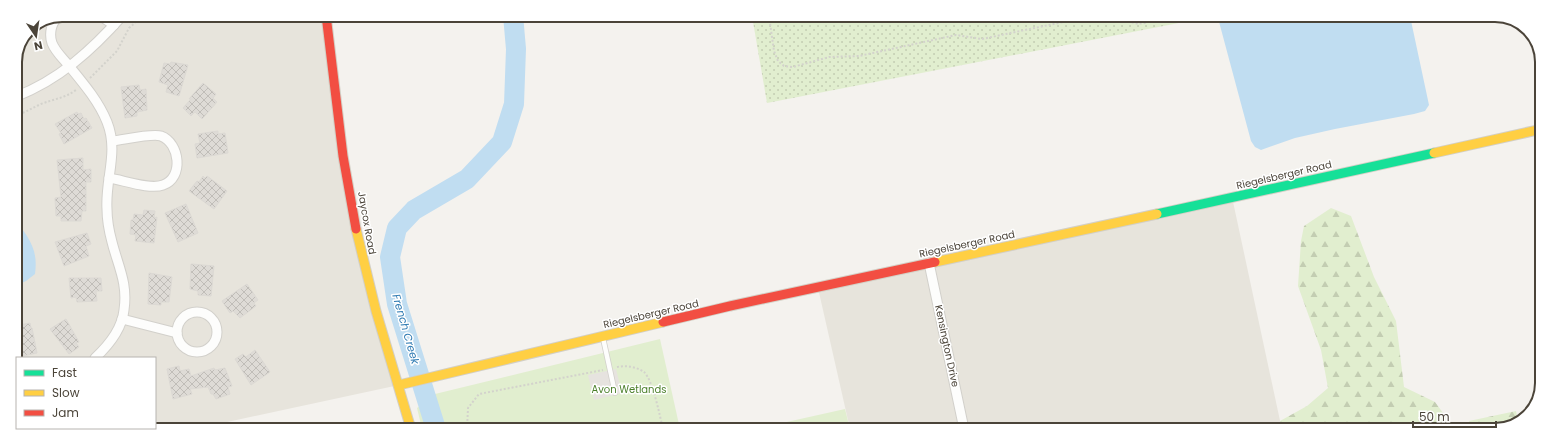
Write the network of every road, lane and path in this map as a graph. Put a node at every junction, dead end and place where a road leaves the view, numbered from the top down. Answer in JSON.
{"nodes":[{"id":1,"x":109,"y":22,"type":"edge"},
{"id":2,"x":117,"y":22,"type":"edge"},
{"id":3,"x":136,"y":22,"type":"edge"},
{"id":4,"x":327,"y":22,"type":"edge"},
{"id":5,"x":770,"y":22,"type":"edge"},
{"id":6,"x":1063,"y":22,"type":"edge"},
{"id":7,"x":1135,"y":22,"type":"edge"},
{"id":8,"x":1148,"y":22,"type":"edge"},
{"id":9,"x":54,"y":23,"type":"edge"},
{"id":10,"x":114,"y":26,"type":"junction"},
{"id":11,"x":70,"y":67,"type":"junction"},
{"id":12,"x":83,"y":84,"type":"junction"},
{"id":13,"x":22,"y":94,"type":"edge"},
{"id":14,"x":22,"y":113,"type":"edge"},
{"id":15,"x":1535,"y":131,"type":"edge"},
{"id":16,"x":112,"y":142,"type":"junction"},
{"id":17,"x":109,"y":178,"type":"junction"},
{"id":18,"x":929,"y":263,"type":"junction"},
{"id":19,"x":122,"y":319,"type":"junction"},
{"id":20,"x":177,"y":333,"type":"junction"},
{"id":21,"x":603,"y":337,"type":"junction"},
{"id":22,"x":96,"y":357,"type":"edge"},
{"id":23,"x":610,"y":368,"type":"junction"},
{"id":24,"x":399,"y":385,"type":"junction"},
{"id":25,"x":615,"y":393,"type":"dead end"},
{"id":26,"x":409,"y":423,"type":"edge"},
{"id":27,"x":467,"y":423,"type":"edge"},
{"id":28,"x":661,"y":423,"type":"edge"},
{"id":29,"x":963,"y":423,"type":"edge"}],
"edges":[{"from":1,"to":10,"type":"street"},
{"from":2,"to":10,"type":"street"},
{"from":3,"to":12,"type":"path"},
{"from":4,"to":24,"type":"street","name":"Jaycox Road"},
{"from":5,"to":6,"type":"path"},
{"from":7,"to":8,"type":"path"},
{"from":9,"to":11,"type":"street"},
{"from":10,"to":11,"type":"street"},
{"from":11,"to":12,"type":"street"},
{"from":11,"to":13,"type":"street"},
{"from":12,"to":14,"type":"path"},
{"from":12,"to":16,"type":"street"},
{"from":15,"to":18,"type":"street","name":"Riegelsberger Road"},
{"from":16,"to":17,"type":"street"},
{"from":16,"to":17,"type":"street"},
{"from":17,"to":19,"type":"street"},
{"from":18,"to":21,"type":"street","name":"Riegelsberger Road"},
{"from":18,"to":29,"type":"street","name":"Kensington Drive"},
{"from":19,"to":20,"type":"street"},
{"from":19,"to":22,"type":"street"},
{"from":20,"to":20,"type":"street"},
{"from":21,"to":23,"type":"lane"},
{"from":21,"to":24,"type":"street","name":"Riegelsberger Road"},
{"from":23,"to":25,"type":"lane"},
{"from":23,"to":27,"type":"path"},
{"from":23,"to":28,"type":"path"},
{"from":24,"to":26,"type":"street","name":"Jaycox Road"}]}
